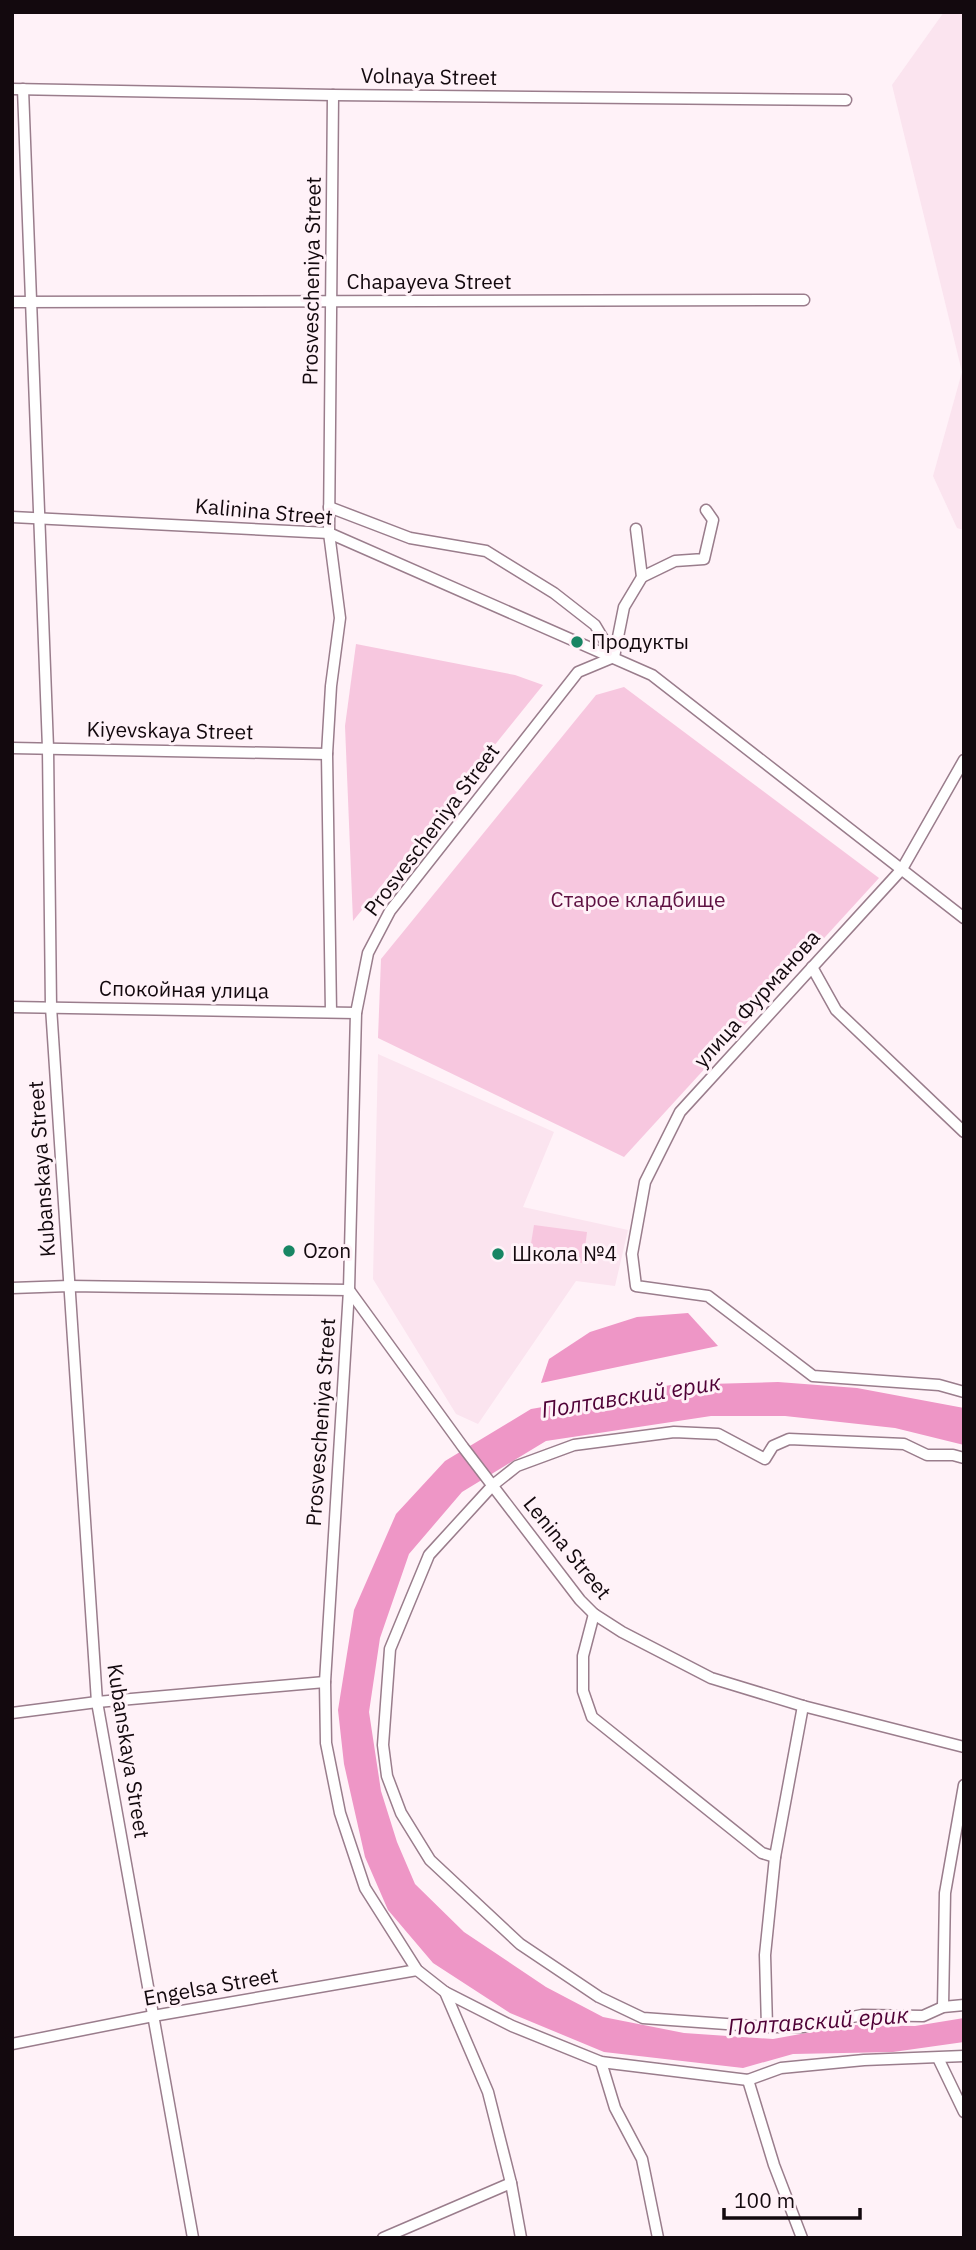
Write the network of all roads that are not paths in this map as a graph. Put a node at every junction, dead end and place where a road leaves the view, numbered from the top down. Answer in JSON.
{"nodes":[{"id":1,"x":18,"y":89,"type":"edge"},
{"id":2,"x":333,"y":95,"type":"junction"},
{"id":3,"x":846,"y":100,"type":"dead end"},
{"id":4,"x":804,"y":300,"type":"dead end"},
{"id":5,"x":12,"y":302,"type":"edge"},
{"id":6,"x":31,"y":302,"type":"junction"},
{"id":7,"x":331,"y":302,"type":"junction"},
{"id":8,"x":329,"y":507,"type":"junction"},
{"id":9,"x":706,"y":510,"type":"dead end"},
{"id":10,"x":12,"y":517,"type":"edge"},
{"id":11,"x":38,"y":518,"type":"junction"},
{"id":12,"x":636,"y":529,"type":"dead end"},
{"id":13,"x":329,"y":533,"type":"junction"},
{"id":14,"x":642,"y":577,"type":"junction"},
{"id":15,"x":614,"y":657,"type":"junction"},
{"id":16,"x":12,"y":748,"type":"edge"},
{"id":17,"x":48,"y":748,"type":"junction"},
{"id":18,"x":327,"y":754,"type":"junction"},
{"id":19,"x":964,"y":760,"type":"edge"},
{"id":20,"x":902,"y":869,"type":"junction"},
{"id":21,"x":964,"y":918,"type":"edge"},
{"id":22,"x":812,"y":967,"type":"junction"},
{"id":23,"x":12,"y":1007,"type":"edge"},
{"id":24,"x":51,"y":1007,"type":"junction"},
{"id":25,"x":331,"y":1012,"type":"junction"},
{"id":26,"x":356,"y":1013,"type":"junction"},
{"id":27,"x":964,"y":1132,"type":"edge"},
{"id":28,"x":69,"y":1286,"type":"junction"},
{"id":29,"x":12,"y":1288,"type":"edge"},
{"id":30,"x":349,"y":1290,"type":"junction"},
{"id":31,"x":964,"y":1392,"type":"edge"},
{"id":32,"x":964,"y":1458,"type":"edge"},
{"id":33,"x":493,"y":1485,"type":"junction"},
{"id":34,"x":594,"y":1614,"type":"junction"},
{"id":35,"x":325,"y":1682,"type":"junction"},
{"id":36,"x":97,"y":1702,"type":"junction"},
{"id":37,"x":803,"y":1706,"type":"junction"},
{"id":38,"x":12,"y":1713,"type":"edge"},
{"id":39,"x":964,"y":1747,"type":"edge"},
{"id":40,"x":964,"y":1785,"type":"edge"},
{"id":41,"x":775,"y":1857,"type":"junction"},
{"id":42,"x":417,"y":1970,"type":"junction"},
{"id":43,"x":445,"y":1992,"type":"junction"},
{"id":44,"x":964,"y":2005,"type":"edge"},
{"id":45,"x":943,"y":2007,"type":"junction"},
{"id":46,"x":153,"y":2016,"type":"junction"},
{"id":47,"x":767,"y":2027,"type":"junction"},
{"id":48,"x":12,"y":2044,"type":"edge"},
{"id":49,"x":964,"y":2056,"type":"edge"},
{"id":50,"x":938,"y":2058,"type":"junction"},
{"id":51,"x":601,"y":2062,"type":"junction"},
{"id":52,"x":748,"y":2080,"type":"junction"},
{"id":53,"x":964,"y":2112,"type":"edge"},
{"id":54,"x":511,"y":2183,"type":"junction"},
{"id":55,"x":193,"y":2238,"type":"edge"},
{"id":56,"x":383,"y":2238,"type":"edge"},
{"id":57,"x":521,"y":2238,"type":"edge"},
{"id":58,"x":658,"y":2238,"type":"edge"},
{"id":59,"x":802,"y":2238,"type":"edge"}],
"edges":[{"from":1,"to":2,"type":"street","name":"Volnaya Street"},
{"from":1,"to":6,"type":"street","name":"Kubanskaya Street"},
{"from":2,"to":3,"type":"street","name":"Volnaya Street"},
{"from":2,"to":7,"type":"street","name":"Prosvescheniya Street"},
{"from":4,"to":7,"type":"street","name":"Chapayeva Street"},
{"from":5,"to":6,"type":"street","name":"Chapayeva Street"},
{"from":6,"to":7,"type":"street","name":"Chapayeva Street"},
{"from":6,"to":11,"type":"street","name":"Kubanskaya Street"},
{"from":7,"to":8,"type":"street","name":"Prosvescheniya Street"},
{"from":8,"to":13,"type":"street","name":"Prosvescheniya Street"},
{"from":8,"to":15,"type":"street"},
{"from":9,"to":14,"type":"street"},
{"from":10,"to":11,"type":"street","name":"Kalinina Street"},
{"from":11,"to":13,"type":"street","name":"Kalinina Street"},
{"from":11,"to":17,"type":"street","name":"Kubanskaya Street"},
{"from":12,"to":14,"type":"street"},
{"from":13,"to":15,"type":"street","name":"Kalinina Street"},
{"from":13,"to":18,"type":"street","name":"Prosvescheniya Street"},
{"from":14,"to":15,"type":"street"},
{"from":15,"to":20,"type":"street","name":"Kalinina Street"},
{"from":15,"to":26,"type":"street","name":"Prosvescheniya Street"},
{"from":16,"to":17,"type":"street","name":"Kiyevskaya Street"},
{"from":17,"to":18,"type":"street","name":"Kiyevskaya Street"},
{"from":17,"to":24,"type":"street","name":"Kubanskaya Street"},
{"from":18,"to":25,"type":"street","name":"Prosvescheniya Street"},
{"from":19,"to":20,"type":"street","name":"улица Фурманова"},
{"from":20,"to":21,"type":"street","name":"Kalinina Street"},
{"from":20,"to":22,"type":"street","name":"улица Фурманова"},
{"from":22,"to":27,"type":"street"},
{"from":22,"to":31,"type":"street","name":"улица Фурманова"},
{"from":23,"to":24,"type":"street","name":"Спокойная улица"},
{"from":24,"to":25,"type":"street","name":"Спокойная улица"},
{"from":24,"to":28,"type":"street","name":"Kubanskaya Street"},
{"from":25,"to":26,"type":"street","name":"Спокойная улица"},
{"from":26,"to":30,"type":"street","name":"Prosvescheniya Street"},
{"from":28,"to":29,"type":"street"},
{"from":28,"to":30,"type":"street"},
{"from":28,"to":36,"type":"street","name":"Kubanskaya Street"},
{"from":30,"to":33,"type":"street","name":"Lenina Street"},
{"from":30,"to":35,"type":"street","name":"Prosvescheniya Street"},
{"from":32,"to":33,"type":"street"},
{"from":33,"to":34,"type":"street","name":"Lenina Street"},
{"from":33,"to":47,"type":"street"},
{"from":34,"to":37,"type":"street","name":"Lenina Street"},
{"from":34,"to":41,"type":"street"},
{"from":35,"to":36,"type":"street"},
{"from":35,"to":42,"type":"street","name":"Prosvescheniya Street"},
{"from":36,"to":38,"type":"street"},
{"from":36,"to":46,"type":"street","name":"Kubanskaya Street"},
{"from":37,"to":39,"type":"street","name":"Lenina Street"},
{"from":37,"to":41,"type":"street"},
{"from":40,"to":45,"type":"street"},
{"from":41,"to":47,"type":"street"},
{"from":42,"to":43,"type":"street","name":"Prosvescheniya Street"},
{"from":42,"to":46,"type":"street","name":"Engelsa Street"},
{"from":43,"to":51,"type":"street"},
{"from":43,"to":54,"type":"street","name":"Prosvescheniya Street"},
{"from":44,"to":45,"type":"street"},
{"from":45,"to":47,"type":"street"},
{"from":46,"to":48,"type":"street","name":"Engelsa Street"},
{"from":46,"to":55,"type":"street","name":"Kubanskaya Street"},
{"from":49,"to":50,"type":"street"},
{"from":50,"to":52,"type":"street"},
{"from":50,"to":53,"type":"street"},
{"from":51,"to":52,"type":"street"},
{"from":51,"to":58,"type":"street"},
{"from":52,"to":59,"type":"street"},
{"from":54,"to":56,"type":"street"},
{"from":54,"to":57,"type":"street","name":"Prosvescheniya Street"}]}
